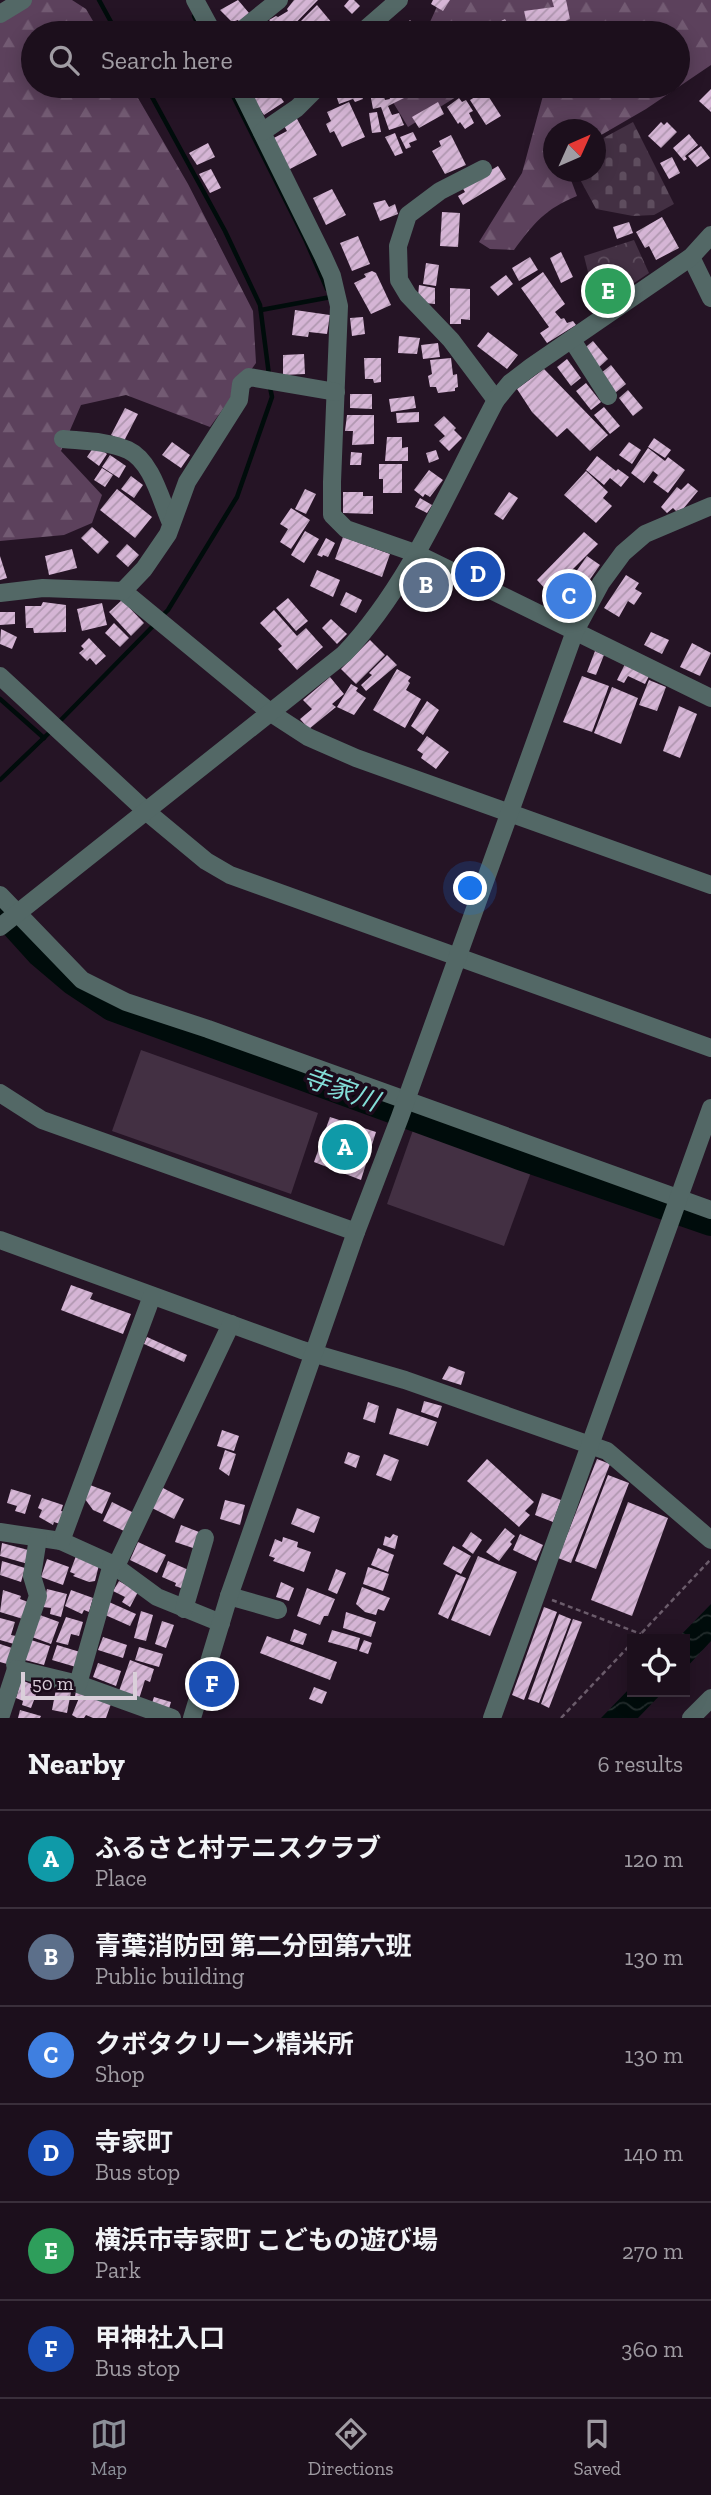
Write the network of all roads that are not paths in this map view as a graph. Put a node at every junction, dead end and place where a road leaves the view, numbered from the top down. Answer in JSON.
{"nodes":[{"id":1,"x":23,"y":0,"type":"edge"},
{"id":2,"x":195,"y":0,"type":"edge"},
{"id":3,"x":279,"y":0,"type":"edge"},
{"id":4,"x":399,"y":0,"type":"edge"},
{"id":5,"x":0,"y":14,"type":"edge"},
{"id":6,"x":206,"y":21,"type":"edge"},
{"id":7,"x":253,"y":21,"type":"edge"},
{"id":8,"x":375,"y":21,"type":"edge"},
{"id":9,"x":245,"y":98,"type":"edge"},
{"id":10,"x":307,"y":98,"type":"edge"},
{"id":11,"x":262,"y":132,"type":"junction"},
{"id":12,"x":483,"y":169,"type":"dead end"},
{"id":13,"x":711,"y":235,"type":"edge"},
{"id":14,"x":691,"y":257,"type":"junction"},
{"id":15,"x":711,"y":299,"type":"edge"},
{"id":16,"x":572,"y":340,"type":"junction"},
{"id":17,"x":336,"y":392,"type":"junction"},
{"id":18,"x":608,"y":396,"type":"dead end"},
{"id":19,"x":496,"y":400,"type":"junction"},
{"id":20,"x":63,"y":439,"type":"dead end"},
{"id":21,"x":711,"y":506,"type":"edge"},
{"id":22,"x":171,"y":523,"type":"junction"},
{"id":23,"x":415,"y":553,"type":"junction"},
{"id":24,"x":123,"y":591,"type":"junction"},
{"id":25,"x":0,"y":593,"type":"edge"},
{"id":26,"x":575,"y":631,"type":"junction"},
{"id":27,"x":0,"y":676,"type":"edge"},
{"id":28,"x":711,"y":698,"type":"edge"},
{"id":29,"x":271,"y":713,"type":"junction"},
{"id":30,"x":147,"y":812,"type":"junction"},
{"id":31,"x":510,"y":813,"type":"junction"},
{"id":32,"x":711,"y":885,"type":"edge"},
{"id":33,"x":0,"y":895,"type":"edge"},
{"id":34,"x":16,"y":913,"type":"junction"},
{"id":35,"x":0,"y":928,"type":"edge"},
{"id":36,"x":457,"y":957,"type":"junction"},
{"id":37,"x":711,"y":1048,"type":"edge"},
{"id":38,"x":0,"y":1093,"type":"edge"},
{"id":39,"x":403,"y":1108,"type":"junction"},
{"id":40,"x":711,"y":1108,"type":"edge"},
{"id":41,"x":676,"y":1205,"type":"junction"},
{"id":42,"x":711,"y":1210,"type":"edge"},
{"id":43,"x":356,"y":1232,"type":"junction"},
{"id":44,"x":0,"y":1240,"type":"edge"},
{"id":45,"x":152,"y":1296,"type":"junction"},
{"id":46,"x":231,"y":1324,"type":"junction"},
{"id":47,"x":314,"y":1354,"type":"junction"},
{"id":48,"x":591,"y":1445,"type":"junction"},
{"id":49,"x":0,"y":1532,"type":"edge"},
{"id":50,"x":38,"y":1538,"type":"junction"},
{"id":51,"x":205,"y":1538,"type":"dead end"},
{"id":52,"x":711,"y":1540,"type":"edge"},
{"id":53,"x":61,"y":1541,"type":"junction"},
{"id":54,"x":112,"y":1564,"type":"junction"},
{"id":55,"x":229,"y":1596,"type":"junction"},
{"id":56,"x":184,"y":1609,"type":"junction"},
{"id":57,"x":278,"y":1611,"type":"dead end"},
{"id":58,"x":221,"y":1623,"type":"junction"},
{"id":59,"x":16,"y":1670,"type":"junction"},
{"id":60,"x":78,"y":1684,"type":"junction"},
{"id":61,"x":711,"y":1698,"type":"edge"},
{"id":62,"x":0,"y":1718,"type":"edge"},
{"id":63,"x":172,"y":1718,"type":"edge"},
{"id":64,"x":192,"y":1718,"type":"edge"},
{"id":65,"x":492,"y":1718,"type":"edge"},
{"id":66,"x":691,"y":1718,"type":"edge"}],
"edges":[{"from":1,"to":5,"type":"street"},
{"from":2,"to":6,"type":"street"},
{"from":3,"to":7,"type":"street"},
{"from":4,"to":8,"type":"street"},
{"from":9,"to":11,"type":"street"},
{"from":10,"to":11,"type":"street"},
{"from":11,"to":17,"type":"street"},
{"from":12,"to":19,"type":"street"},
{"from":13,"to":14,"type":"street"},
{"from":14,"to":15,"type":"street"},
{"from":14,"to":16,"type":"street"},
{"from":16,"to":18,"type":"street"},
{"from":16,"to":19,"type":"street"},
{"from":17,"to":22,"type":"street"},
{"from":17,"to":23,"type":"street"},
{"from":19,"to":23,"type":"street"},
{"from":20,"to":22,"type":"street"},
{"from":21,"to":26,"type":"street"},
{"from":22,"to":24,"type":"street"},
{"from":23,"to":26,"type":"street"},
{"from":23,"to":29,"type":"street"},
{"from":24,"to":25,"type":"street"},
{"from":24,"to":29,"type":"street"},
{"from":26,"to":28,"type":"street"},
{"from":26,"to":31,"type":"street"},
{"from":27,"to":30,"type":"street"},
{"from":29,"to":30,"type":"street"},
{"from":29,"to":31,"type":"street"},
{"from":30,"to":34,"type":"street"},
{"from":30,"to":36,"type":"street"},
{"from":31,"to":32,"type":"street"},
{"from":31,"to":36,"type":"street"},
{"from":33,"to":34,"type":"street"},
{"from":34,"to":35,"type":"street"},
{"from":34,"to":39,"type":"street"},
{"from":36,"to":37,"type":"street"},
{"from":36,"to":39,"type":"street"},
{"from":38,"to":43,"type":"street"},
{"from":39,"to":41,"type":"street"},
{"from":39,"to":43,"type":"street"},
{"from":40,"to":41,"type":"street"},
{"from":41,"to":42,"type":"street"},
{"from":41,"to":48,"type":"street"},
{"from":43,"to":47,"type":"street"},
{"from":44,"to":45,"type":"street"},
{"from":45,"to":46,"type":"street"},
{"from":45,"to":53,"type":"street"},
{"from":46,"to":47,"type":"street"},
{"from":46,"to":54,"type":"street"},
{"from":47,"to":48,"type":"street"},
{"from":47,"to":55,"type":"street"},
{"from":48,"to":52,"type":"street"},
{"from":48,"to":65,"type":"street"},
{"from":49,"to":50,"type":"street"},
{"from":50,"to":53,"type":"street"},
{"from":50,"to":59,"type":"street"},
{"from":51,"to":56,"type":"street"},
{"from":53,"to":54,"type":"street"},
{"from":54,"to":56,"type":"street"},
{"from":54,"to":60,"type":"street"},
{"from":55,"to":57,"type":"street"},
{"from":55,"to":58,"type":"street"},
{"from":56,"to":58,"type":"street"},
{"from":58,"to":64,"type":"street"},
{"from":59,"to":60,"type":"street"},
{"from":59,"to":62,"type":"street"},
{"from":60,"to":63,"type":"street"},
{"from":61,"to":66,"type":"street"}]}
